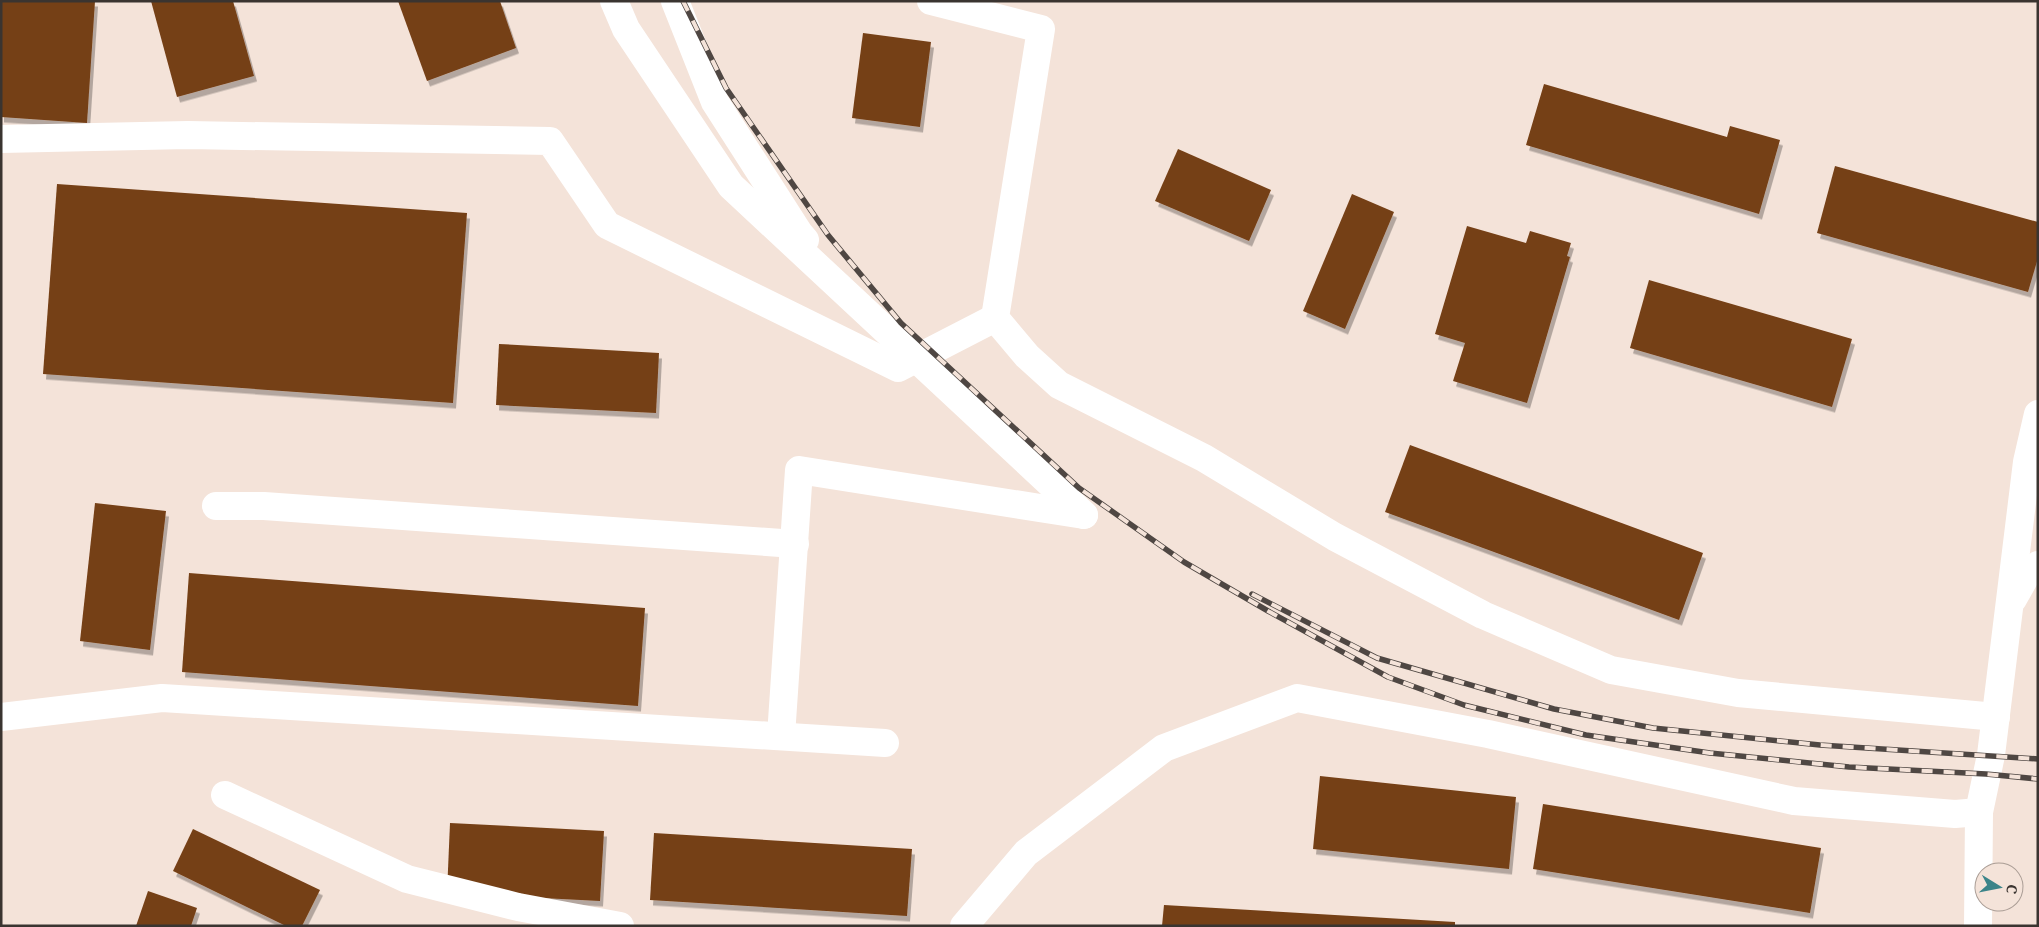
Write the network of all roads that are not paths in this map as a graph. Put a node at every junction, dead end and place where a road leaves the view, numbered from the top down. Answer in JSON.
{"nodes":[{"id":1,"x":614,"y":1,"type":"edge"},
{"id":2,"x":675,"y":1,"type":"edge"},
{"id":3,"x":931,"y":1,"type":"edge"},
{"id":4,"x":1,"y":139,"type":"edge"},
{"id":5,"x":995,"y":318,"type":"junction"},
{"id":6,"x":911,"y":354,"type":"junction"},
{"id":7,"x":2038,"y":414,"type":"edge"},
{"id":8,"x":2021,"y":504,"type":"junction"},
{"id":9,"x":216,"y":506,"type":"dead end"},
{"id":10,"x":2038,"y":528,"type":"edge"},
{"id":11,"x":795,"y":544,"type":"junction"},
{"id":12,"x":2038,"y":565,"type":"edge"},
{"id":13,"x":2010,"y":605,"type":"junction"},
{"id":14,"x":1,"y":717,"type":"edge"},
{"id":15,"x":1996,"y":717,"type":"junction"},
{"id":16,"x":781,"y":736,"type":"junction"},
{"id":17,"x":885,"y":743,"type":"dead end"},
{"id":18,"x":225,"y":795,"type":"dead end"},
{"id":19,"x":1979,"y":812,"type":"junction"},
{"id":20,"x":620,"y":926,"type":"edge"},
{"id":21,"x":964,"y":926,"type":"edge"},
{"id":22,"x":1978,"y":926,"type":"edge"}],
"edges":[{"from":1,"to":6,"type":"street"},
{"from":2,"to":6,"type":"street"},
{"from":3,"to":5,"type":"street"},
{"from":4,"to":6,"type":"street"},
{"from":5,"to":6,"type":"street"},
{"from":5,"to":15,"type":"street"},
{"from":6,"to":11,"type":"street"},
{"from":7,"to":8,"type":"street"},
{"from":8,"to":10,"type":"street"},
{"from":8,"to":13,"type":"street"},
{"from":9,"to":11,"type":"street"},
{"from":11,"to":16,"type":"street"},
{"from":12,"to":13,"type":"street"},
{"from":13,"to":15,"type":"street"},
{"from":14,"to":16,"type":"street"},
{"from":15,"to":19,"type":"street"},
{"from":16,"to":17,"type":"street"},
{"from":18,"to":20,"type":"street"},
{"from":19,"to":21,"type":"street"},
{"from":19,"to":22,"type":"street"}]}
